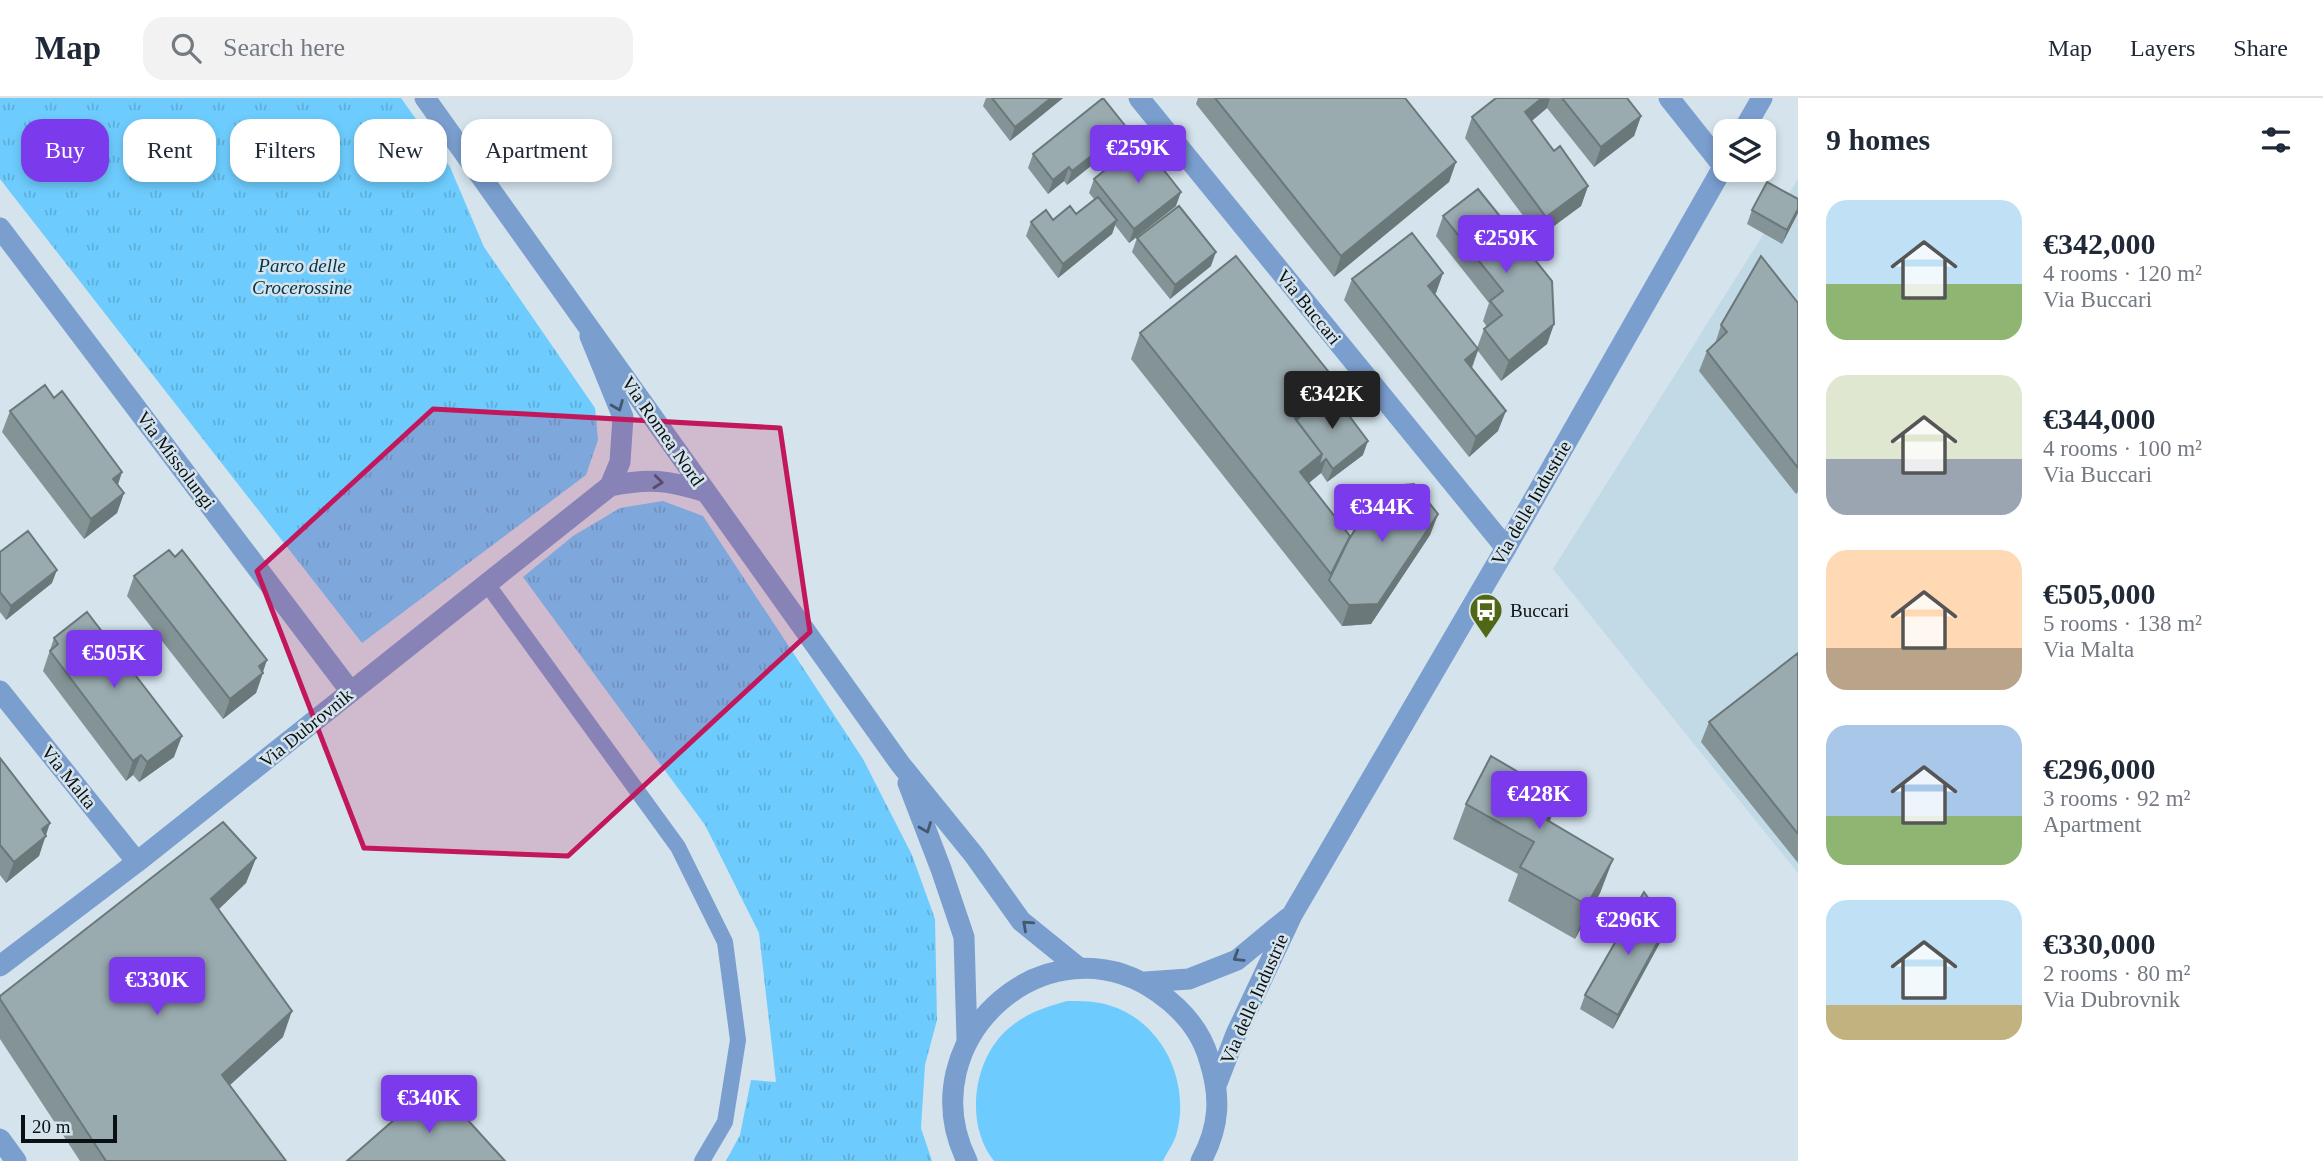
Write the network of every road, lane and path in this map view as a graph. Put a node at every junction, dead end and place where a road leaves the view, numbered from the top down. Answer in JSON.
{"nodes":[{"id":1,"x":425,"y":98,"type":"edge"},
{"id":2,"x":1139,"y":98,"type":"edge"},
{"id":3,"x":1669,"y":98,"type":"edge"},
{"id":4,"x":1762,"y":98,"type":"edge"},
{"id":5,"x":1750,"y":119,"type":"edge"},
{"id":6,"x":1713,"y":151,"type":"edge"},
{"id":7,"x":1714,"y":182,"type":"edge"},
{"id":8,"x":0,"y":228,"type":"edge"},
{"id":9,"x":583,"y":320,"type":"junction"},
{"id":10,"x":610,"y":486,"type":"junction"},
{"id":11,"x":706,"y":492,"type":"junction"},
{"id":12,"x":1506,"y":548,"type":"junction"},
{"id":13,"x":487,"y":584,"type":"junction"},
{"id":14,"x":0,"y":691,"type":"edge"},
{"id":15,"x":351,"y":692,"type":"junction"},
{"id":16,"x":901,"y":765,"type":"junction"},
{"id":17,"x":137,"y":862,"type":"junction"},
{"id":18,"x":1292,"y":915,"type":"junction"},
{"id":19,"x":0,"y":966,"type":"edge"},
{"id":20,"x":1079,"y":968,"type":"junction"},
{"id":21,"x":1145,"y":982,"type":"junction"},
{"id":22,"x":967,"y":1040,"type":"junction"},
{"id":23,"x":1217,"y":1083,"type":"junction"},
{"id":24,"x":0,"y":1139,"type":"edge"},
{"id":25,"x":1208,"y":1155,"type":"edge"},
{"id":26,"x":16,"y":1161,"type":"edge"},
{"id":27,"x":702,"y":1161,"type":"edge"},
{"id":28,"x":967,"y":1161,"type":"edge"}],
"edges":[{"from":1,"to":9,"type":"street","name":"Via Romea Nord"},
{"from":2,"to":12,"type":"street","name":"Via Buccari"},
{"from":3,"to":6,"type":"street"},
{"from":4,"to":5,"type":"street"},
{"from":7,"to":12,"type":"street","name":"Via delle Industrie"},
{"from":8,"to":15,"type":"street","name":"Via Missolungi"},
{"from":9,"to":10,"type":"street","one_way":true},
{"from":9,"to":11,"type":"street","name":"Via Romea Nord"},
{"from":10,"to":11,"type":"street","name":"Via Dubrovnik","one_way":true},
{"from":10,"to":13,"type":"street","name":"Via Dubrovnik"},
{"from":11,"to":16,"type":"street","name":"Via Romea Nord"},
{"from":12,"to":18,"type":"street","name":"Via delle Industrie"},
{"from":13,"to":15,"type":"street","name":"Via Dubrovnik"},
{"from":13,"to":27,"type":"lane"},
{"from":14,"to":17,"type":"street","name":"Via Malta"},
{"from":15,"to":17,"type":"street","name":"Via Dubrovnik"},
{"from":20,"to":16,"type":"street","name":"Via Romea Nord","one_way":true},
{"from":16,"to":22,"type":"street","name":"Via Romea Nord","one_way":true},
{"from":17,"to":19,"type":"street","name":"Via Dubrovnik"},
{"from":18,"to":21,"type":"street","name":"Via delle Industrie","one_way":true},
{"from":18,"to":23,"type":"street","name":"Via delle Industrie"},
{"from":20,"to":21,"type":"street"},
{"from":20,"to":22,"type":"street"},
{"from":21,"to":23,"type":"street"},
{"from":22,"to":28,"type":"street"},
{"from":23,"to":25,"type":"street"},
{"from":24,"to":26,"type":"street"}]}
